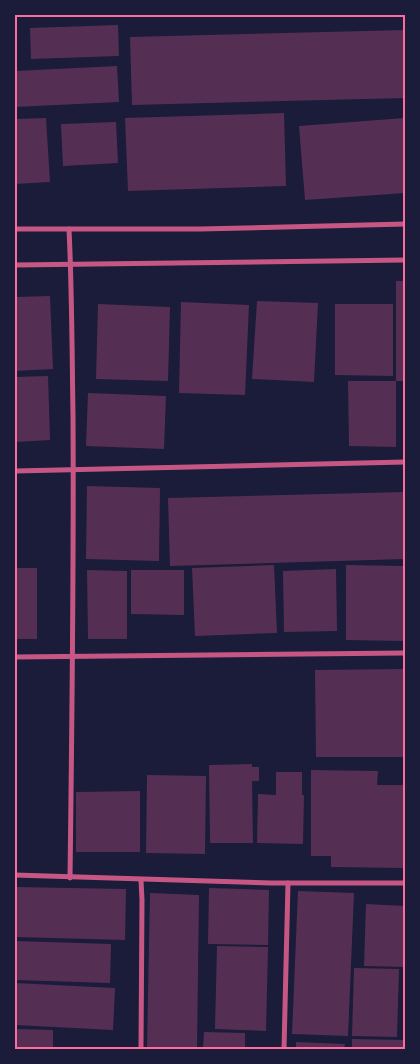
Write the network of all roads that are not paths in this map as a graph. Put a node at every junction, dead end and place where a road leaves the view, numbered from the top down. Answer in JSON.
{"nodes":[{"id":1,"x":405,"y":224,"type":"edge"},
{"id":2,"x":69,"y":229,"type":"junction"},
{"id":3,"x":15,"y":230,"type":"edge"},
{"id":4,"x":405,"y":260,"type":"edge"},
{"id":5,"x":15,"y":265,"type":"edge"},
{"id":6,"x":71,"y":265,"type":"junction"},
{"id":7,"x":405,"y":462,"type":"edge"},
{"id":8,"x":73,"y":470,"type":"junction"},
{"id":9,"x":15,"y":471,"type":"edge"},
{"id":10,"x":405,"y":653,"type":"edge"},
{"id":11,"x":15,"y":657,"type":"edge"},
{"id":12,"x":73,"y":657,"type":"junction"},
{"id":13,"x":15,"y":875,"type":"edge"},
{"id":14,"x":70,"y":878,"type":"junction"},
{"id":15,"x":141,"y":880,"type":"junction"},
{"id":16,"x":288,"y":883,"type":"junction"},
{"id":17,"x":405,"y":884,"type":"edge"},
{"id":18,"x":141,"y":1049,"type":"edge"},
{"id":19,"x":284,"y":1049,"type":"edge"}],
"edges":[{"from":1,"to":2,"type":"street"},
{"from":2,"to":3,"type":"street"},
{"from":2,"to":6,"type":"street"},
{"from":4,"to":6,"type":"street"},
{"from":5,"to":6,"type":"street"},
{"from":6,"to":8,"type":"street"},
{"from":7,"to":8,"type":"street"},
{"from":8,"to":9,"type":"street"},
{"from":8,"to":12,"type":"street"},
{"from":10,"to":12,"type":"street"},
{"from":11,"to":12,"type":"street"},
{"from":12,"to":14,"type":"street"},
{"from":13,"to":14,"type":"street"},
{"from":14,"to":15,"type":"street"},
{"from":15,"to":16,"type":"street"},
{"from":15,"to":18,"type":"street"},
{"from":16,"to":17,"type":"street"},
{"from":16,"to":19,"type":"street"}]}
